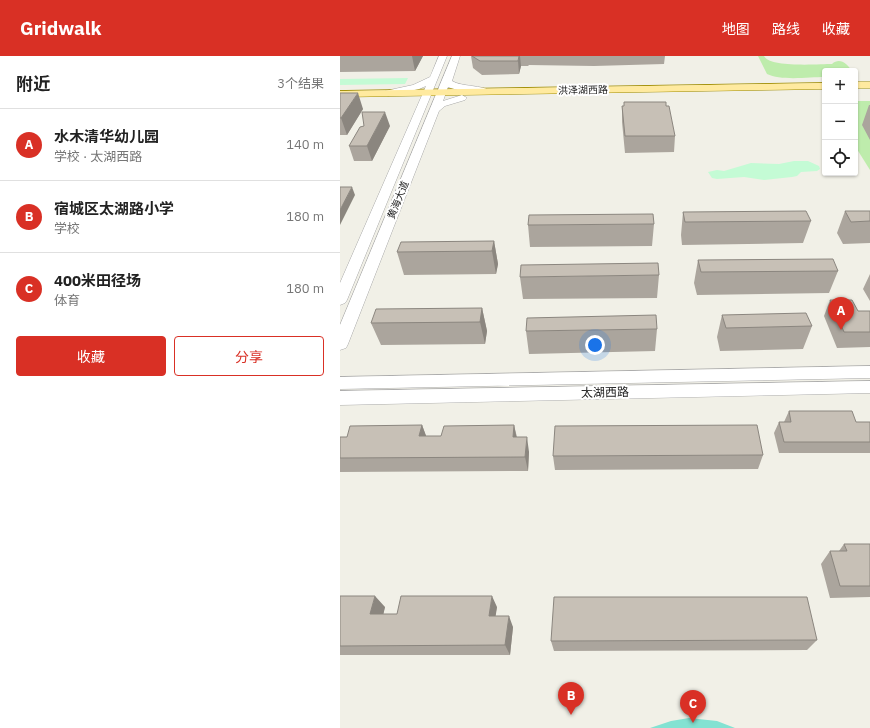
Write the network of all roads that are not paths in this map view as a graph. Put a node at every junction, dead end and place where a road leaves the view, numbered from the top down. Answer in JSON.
{"nodes":[{"id":1,"x":443,"y":56,"type":"edge"},
{"id":2,"x":456,"y":56,"type":"edge"},
{"id":3,"x":433,"y":79,"type":"junction"},
{"id":4,"x":446,"y":80,"type":"junction"},
{"id":5,"x":858,"y":85,"type":"edge"},
{"id":6,"x":870,"y":85,"type":"edge"},
{"id":7,"x":822,"y":86,"type":"edge"},
{"id":8,"x":870,"y":91,"type":"edge"},
{"id":9,"x":822,"y":92,"type":"edge"},
{"id":10,"x":858,"y":92,"type":"edge"},
{"id":11,"x":340,"y":94,"type":"edge"},
{"id":12,"x":489,"y":94,"type":"junction"},
{"id":13,"x":369,"y":96,"type":"junction"},
{"id":14,"x":391,"y":96,"type":"junction"},
{"id":15,"x":426,"y":96,"type":"junction"},
{"id":16,"x":340,"y":100,"type":"edge"},
{"id":17,"x":438,"y":100,"type":"junction"},
{"id":18,"x":420,"y":110,"type":"junction"},
{"id":19,"x":340,"y":300,"type":"edge"},
{"id":20,"x":340,"y":344,"type":"edge"},
{"id":21,"x":870,"y":372,"type":"edge"},
{"id":22,"x":340,"y":383,"type":"edge"},
{"id":23,"x":870,"y":387,"type":"edge"},
{"id":24,"x":340,"y":398,"type":"edge"}],
"edges":[{"from":1,"to":3,"type":"street","name":"黄海大道"},
{"from":2,"to":4,"type":"street","name":"黄海大道"},
{"from":3,"to":14,"type":"street"},
{"from":3,"to":15,"type":"street","name":"黄海大道"},
{"from":4,"to":12,"type":"street"},
{"from":4,"to":17,"type":"street","name":"黄海大道"},
{"from":5,"to":6,"type":"main road"},
{"from":7,"to":12,"type":"main road","name":"洪泽湖西路"},
{"from":8,"to":10,"type":"main road"},
{"from":9,"to":12,"type":"main road","name":"洪泽湖西路"},
{"from":11,"to":13,"type":"main road","name":"洪泽湖西路"},
{"from":12,"to":17,"type":"main road","name":"洪泽湖西路"},
{"from":12,"to":17,"type":"main road","name":"洪泽湖西路"},
{"from":13,"to":14,"type":"main road","name":"洪泽湖西路"},
{"from":13,"to":16,"type":"main road","name":"洪泽湖西路"},
{"from":14,"to":15,"type":"main road","name":"洪泽湖西路"},
{"from":14,"to":18,"type":"street"},
{"from":15,"to":17,"type":"main road","name":"洪泽湖西路"},
{"from":15,"to":18,"type":"street","name":"黄海大道"},
{"from":17,"to":20,"type":"street","name":"黄海大道"},
{"from":18,"to":19,"type":"street","name":"黄海大道"},
{"from":21,"to":22,"type":"street","name":"太湖西路"},
{"from":23,"to":24,"type":"street","name":"太湖西路"}]}
